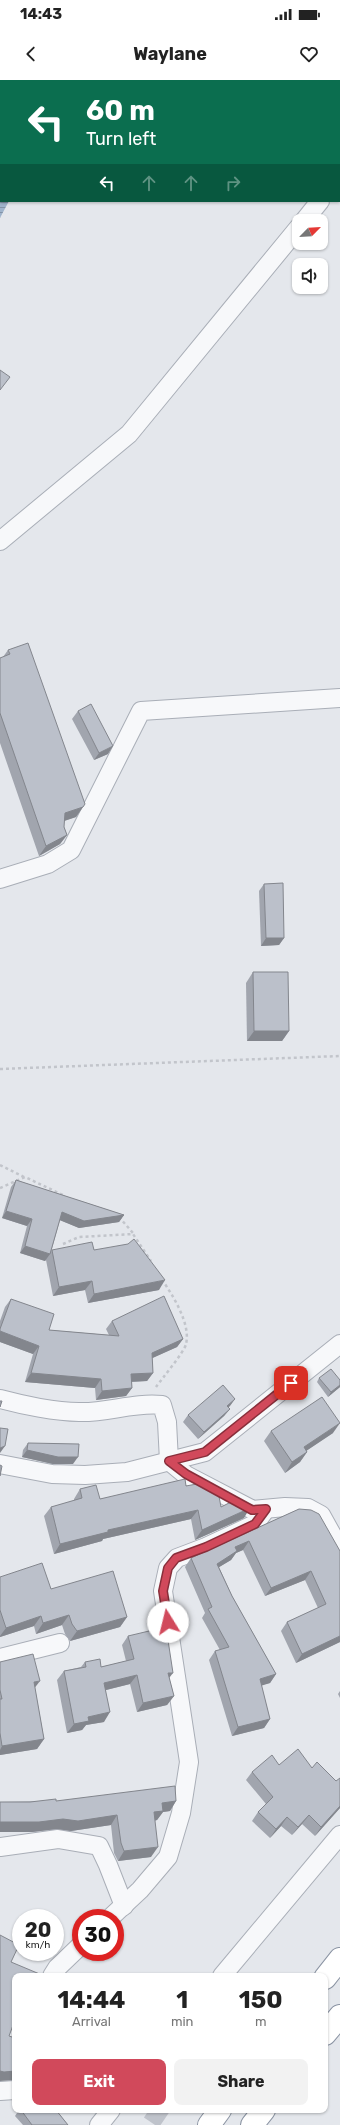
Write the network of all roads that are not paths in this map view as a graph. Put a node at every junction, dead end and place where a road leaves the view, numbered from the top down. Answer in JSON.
{"nodes":[{"id":1,"x":319,"y":202,"type":"edge"},
{"id":2,"x":310,"y":214,"type":"edge"},
{"id":3,"x":292,"y":235,"type":"edge"},
{"id":4,"x":0,"y":541,"type":"edge"},
{"id":5,"x":340,"y":698,"type":"edge"},
{"id":6,"x":0,"y":879,"type":"edge"},
{"id":7,"x":340,"y":1344,"type":"edge"},
{"id":8,"x":0,"y":1398,"type":"edge"},
{"id":9,"x":169,"y":1461,"type":"junction"},
{"id":10,"x":0,"y":1464,"type":"edge"},
{"id":11,"x":266,"y":1509,"type":"junction"},
{"id":12,"x":340,"y":1549,"type":"edge"},
{"id":13,"x":60,"y":1643,"type":"dead end"},
{"id":14,"x":0,"y":1658,"type":"edge"},
{"id":15,"x":340,"y":1835,"type":"edge"},
{"id":16,"x":0,"y":1847,"type":"edge"},
{"id":17,"x":124,"y":1906,"type":"junction"},
{"id":18,"x":120,"y":1909,"type":"edge"},
{"id":19,"x":72,"y":1954,"type":"edge"},
{"id":20,"x":340,"y":1960,"type":"edge"},
{"id":21,"x":54,"y":1973,"type":"edge"},
{"id":22,"x":225,"y":1973,"type":"edge"},
{"id":23,"x":328,"y":1974,"type":"edge"},
{"id":24,"x":340,"y":2016,"type":"edge"},
{"id":25,"x":328,"y":2030,"type":"edge"},
{"id":26,"x":12,"y":2090,"type":"edge"},
{"id":27,"x":0,"y":2091,"type":"edge"},
{"id":28,"x":109,"y":2113,"type":"edge"},
{"id":29,"x":218,"y":2113,"type":"edge"},
{"id":30,"x":262,"y":2113,"type":"edge"},
{"id":31,"x":99,"y":2125,"type":"edge"},
{"id":32,"x":208,"y":2125,"type":"edge"},
{"id":33,"x":252,"y":2125,"type":"edge"}],
"edges":[{"from":1,"to":2,"type":"street"},
{"from":3,"to":4,"type":"street"},
{"from":5,"to":6,"type":"street"},
{"from":7,"to":9,"type":"street"},
{"from":8,"to":9,"type":"street"},
{"from":9,"to":10,"type":"street"},
{"from":9,"to":11,"type":"street"},
{"from":11,"to":12,"type":"street"},
{"from":11,"to":17,"type":"street"},
{"from":13,"to":14,"type":"street"},
{"from":15,"to":22,"type":"street"},
{"from":16,"to":17,"type":"street"},
{"from":17,"to":18,"type":"street"},
{"from":19,"to":21,"type":"street"},
{"from":20,"to":23,"type":"highway"},
{"from":24,"to":25,"type":"highway"},
{"from":26,"to":27,"type":"street"},
{"from":28,"to":31,"type":"street"},
{"from":29,"to":32,"type":"highway"},
{"from":30,"to":33,"type":"highway"}]}
